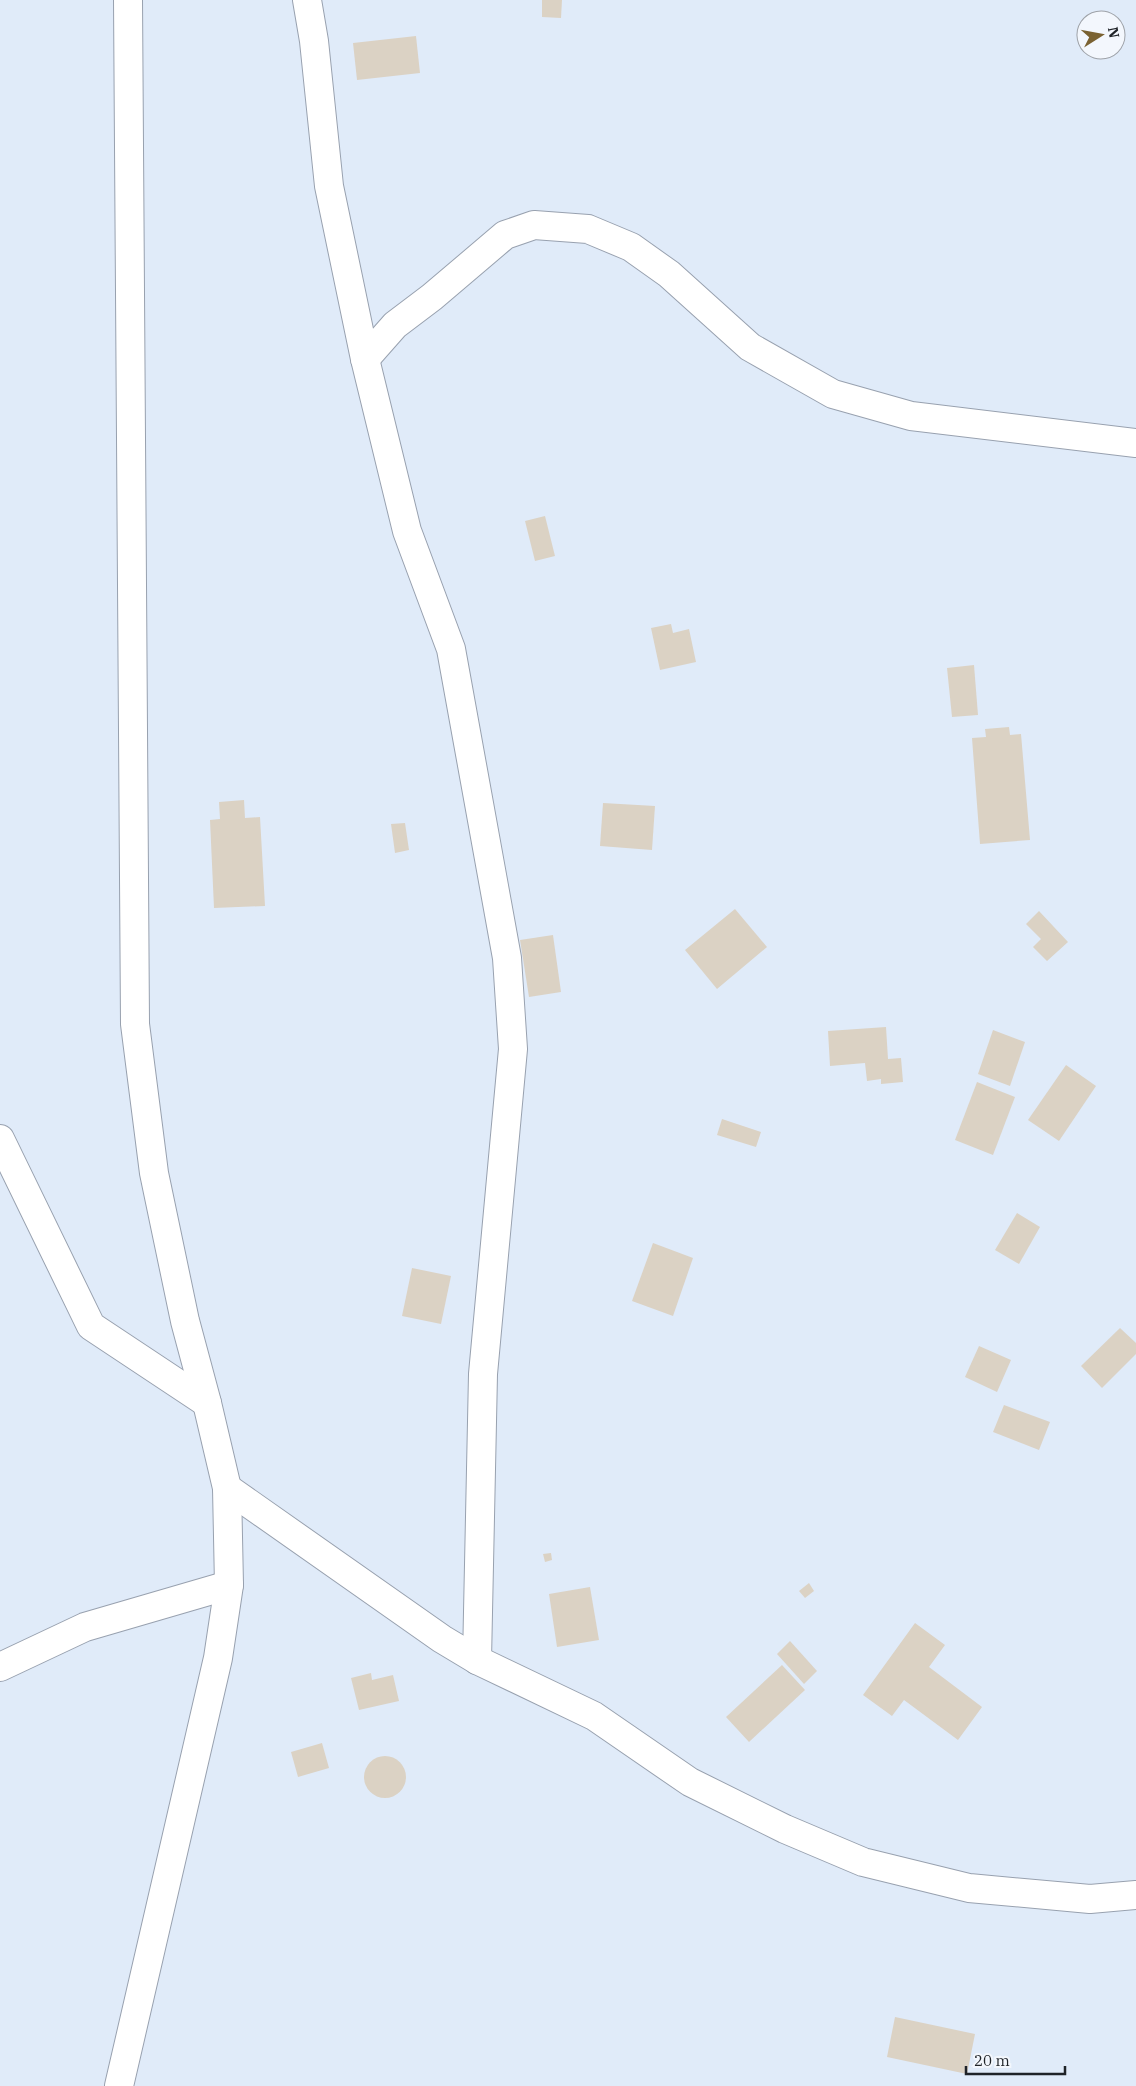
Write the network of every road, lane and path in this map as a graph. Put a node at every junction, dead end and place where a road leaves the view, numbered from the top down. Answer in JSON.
{"nodes":[{"id":1,"x":128,"y":0,"type":"edge"},
{"id":2,"x":307,"y":0,"type":"edge"},
{"id":3,"x":364,"y":359,"type":"junction"},
{"id":4,"x":1136,"y":443,"type":"edge"},
{"id":5,"x":0,"y":1140,"type":"edge"},
{"id":6,"x":207,"y":1403,"type":"junction"},
{"id":7,"x":227,"y":1488,"type":"junction"},
{"id":8,"x":229,"y":1585,"type":"junction"},
{"id":9,"x":477,"y":1660,"type":"junction"},
{"id":10,"x":0,"y":1667,"type":"edge"},
{"id":11,"x":1136,"y":1895,"type":"edge"},
{"id":12,"x":119,"y":2086,"type":"edge"}],
"edges":[{"from":1,"to":6,"type":"street"},
{"from":2,"to":3,"type":"street"},
{"from":3,"to":4,"type":"street"},
{"from":3,"to":9,"type":"street"},
{"from":5,"to":6,"type":"street"},
{"from":6,"to":7,"type":"street"},
{"from":7,"to":8,"type":"street"},
{"from":7,"to":9,"type":"street"},
{"from":8,"to":10,"type":"street"},
{"from":8,"to":12,"type":"street"},
{"from":9,"to":11,"type":"street"}]}
